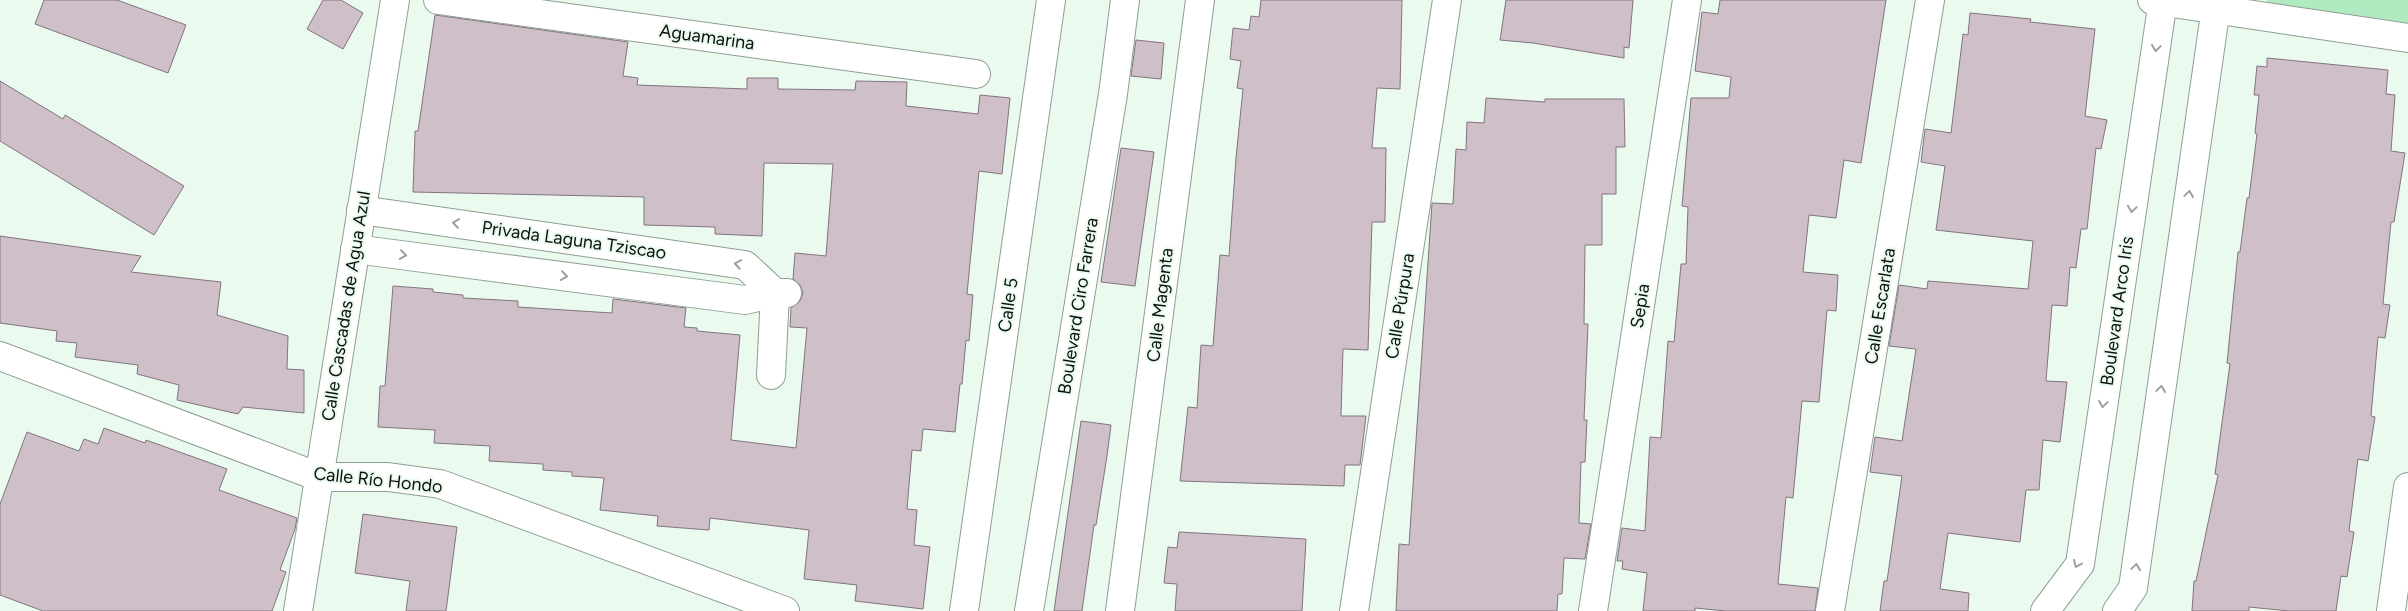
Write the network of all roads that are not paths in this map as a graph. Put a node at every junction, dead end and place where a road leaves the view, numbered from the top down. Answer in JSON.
{"nodes":[{"id":1,"x":394,"y":0,"type":"edge"},
{"id":2,"x":438,"y":0,"type":"edge"},
{"id":3,"x":1051,"y":0,"type":"edge"},
{"id":4,"x":1125,"y":0,"type":"edge"},
{"id":5,"x":1200,"y":0,"type":"edge"},
{"id":6,"x":1447,"y":0,"type":"edge"},
{"id":7,"x":1687,"y":0,"type":"edge"},
{"id":8,"x":1930,"y":0,"type":"edge"},
{"id":9,"x":2159,"y":1,"type":"edge"},
{"id":10,"x":2217,"y":5,"type":"edge"},
{"id":11,"x":2408,"y":38,"type":"edge"},
{"id":12,"x":976,"y":74,"type":"dead end"},
{"id":13,"x":361,"y":210,"type":"junction"},
{"id":14,"x":355,"y":248,"type":"junction"},
{"id":15,"x":781,"y":293,"type":"junction"},
{"id":16,"x":0,"y":356,"type":"edge"},
{"id":17,"x":771,"y":375,"type":"dead end"},
{"id":18,"x":319,"y":477,"type":"junction"},
{"id":19,"x":2408,"y":486,"type":"edge"},
{"id":20,"x":298,"y":611,"type":"edge"},
{"id":21,"x":785,"y":611,"type":"edge"},
{"id":22,"x":964,"y":611,"type":"edge"},
{"id":23,"x":1029,"y":611,"type":"edge"},
{"id":24,"x":1120,"y":611,"type":"edge"},
{"id":25,"x":1354,"y":611,"type":"edge"},
{"id":26,"x":1594,"y":611,"type":"edge"},
{"id":27,"x":1830,"y":611,"type":"edge"},
{"id":28,"x":2044,"y":611,"type":"edge"},
{"id":29,"x":2117,"y":611,"type":"edge"},
{"id":30,"x":2391,"y":611,"type":"edge"}],
"edges":[{"from":1,"to":13,"type":"street","name":"Calle Cascadas de Agua Azul"},
{"from":2,"to":12,"type":"street","name":"Aguamarina"},
{"from":3,"to":22,"type":"street","name":"Calle 5"},
{"from":4,"to":23,"type":"street","name":"Boulevard Ciro Farrera"},
{"from":5,"to":24,"type":"street","name":"Calle Magenta"},
{"from":6,"to":25,"type":"street","name":"Calle Púrpura"},
{"from":7,"to":26,"type":"street","name":"Sepia"},
{"from":8,"to":27,"type":"street","name":"Calle Escarlata"},
{"from":9,"to":10,"type":"street"},
{"from":9,"to":28,"type":"street","name":"Boulevard Arco Iris","one_way":true},
{"from":10,"to":11,"type":"street"},
{"from":29,"to":10,"type":"street","one_way":true},
{"from":13,"to":14,"type":"street","name":"Calle Cascadas de Agua Azul"},
{"from":15,"to":13,"type":"street","name":"Privada Laguna Tziscao","one_way":true},
{"from":14,"to":15,"type":"street","name":"Privada Laguna Tziscao","one_way":true},
{"from":14,"to":18,"type":"street","name":"Calle Cascadas de Agua Azul"},
{"from":15,"to":17,"type":"street"},
{"from":16,"to":18,"type":"street","name":"Calle Río Hondo"},
{"from":18,"to":20,"type":"street","name":"Calle Cascadas de Agua Azul"},
{"from":18,"to":21,"type":"street","name":"Calle Río Hondo"},
{"from":19,"to":30,"type":"street"}]}
